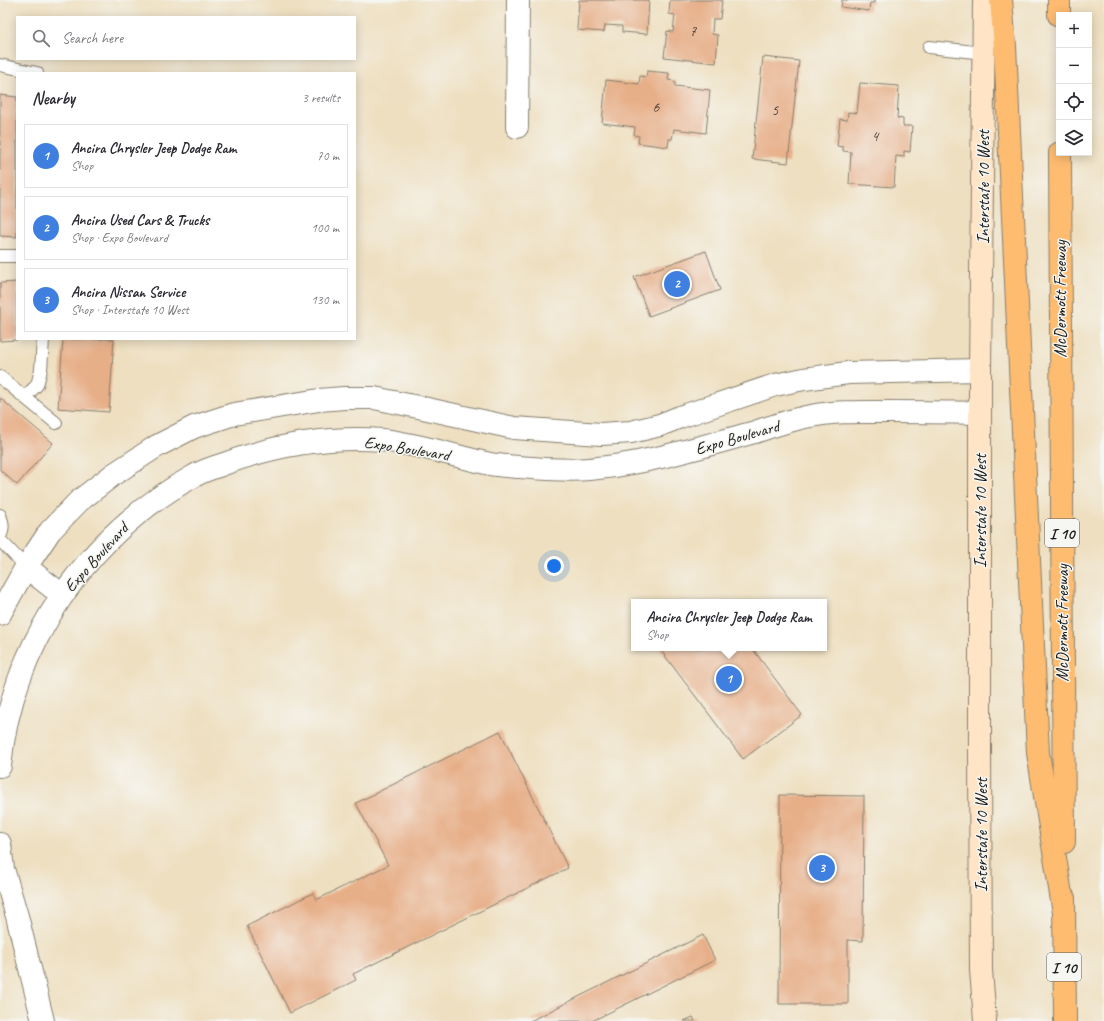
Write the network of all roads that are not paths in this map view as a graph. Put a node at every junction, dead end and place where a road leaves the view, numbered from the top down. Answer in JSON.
{"nodes":[{"id":1,"x":518,"y":0,"type":"edge"},
{"id":2,"x":984,"y":0,"type":"edge"},
{"id":3,"x":1001,"y":0,"type":"edge"},
{"id":4,"x":1059,"y":0,"type":"edge"},
{"id":5,"x":1059,"y":12,"type":"edge"},
{"id":6,"x":929,"y":47,"type":"dead end"},
{"id":7,"x":984,"y":53,"type":"junction"},
{"id":8,"x":0,"y":65,"type":"edge"},
{"id":9,"x":32,"y":72,"type":"edge"},
{"id":10,"x":517,"y":127,"type":"dead end"},
{"id":11,"x":1060,"y":156,"type":"edge"},
{"id":12,"x":0,"y":256,"type":"edge"},
{"id":13,"x":16,"y":256,"type":"edge"},
{"id":14,"x":43,"y":340,"type":"edge"},
{"id":15,"x":980,"y":370,"type":"junction"},
{"id":16,"x":0,"y":377,"type":"edge"},
{"id":17,"x":25,"y":397,"type":"junction"},
{"id":18,"x":980,"y":413,"type":"junction"},
{"id":19,"x":56,"y":423,"type":"dead end"},
{"id":20,"x":0,"y":515,"type":"edge"},
{"id":21,"x":0,"y":536,"type":"edge"},
{"id":22,"x":0,"y":540,"type":"edge"},
{"id":23,"x":26,"y":567,"type":"junction"},
{"id":24,"x":62,"y":596,"type":"junction"},
{"id":25,"x":0,"y":614,"type":"edge"},
{"id":26,"x":0,"y":766,"type":"edge"},
{"id":27,"x":0,"y":844,"type":"edge"},
{"id":28,"x":1064,"y":913,"type":"junction"},
{"id":29,"x":43,"y":1021,"type":"edge"},
{"id":30,"x":985,"y":1021,"type":"edge"},
{"id":31,"x":1065,"y":1021,"type":"edge"}],
"edges":[{"from":1,"to":10,"type":"street"},
{"from":2,"to":7,"type":"main road","name":"Interstate 10 West"},
{"from":3,"to":28,"type":"highway"},
{"from":4,"to":5,"type":"highway"},
{"from":6,"to":7,"type":"lane"},
{"from":7,"to":15,"type":"main road","name":"Interstate 10 West"},
{"from":8,"to":9,"type":"lane"},
{"from":11,"to":28,"type":"highway","name":"McDermott Freeway","number":"I 10"},
{"from":12,"to":13,"type":"lane"},
{"from":14,"to":17,"type":"lane"},
{"from":15,"to":18,"type":"main road","name":"Interstate 10 West"},
{"from":15,"to":23,"type":"street","name":"Expo Boulevard"},
{"from":16,"to":17,"type":"lane"},
{"from":17,"to":19,"type":"lane"},
{"from":18,"to":24,"type":"street","name":"Expo Boulevard"},
{"from":18,"to":30,"type":"main road","name":"Interstate 10 West"},
{"from":20,"to":21,"type":"lane"},
{"from":22,"to":23,"type":"lane"},
{"from":23,"to":24,"type":"street"},
{"from":23,"to":25,"type":"street","name":"Expo Boulevard"},
{"from":24,"to":26,"type":"street","name":"Expo Boulevard"},
{"from":27,"to":29,"type":"street"},
{"from":28,"to":31,"type":"highway","name":"McDermott Freeway","number":"I 10"}]}
